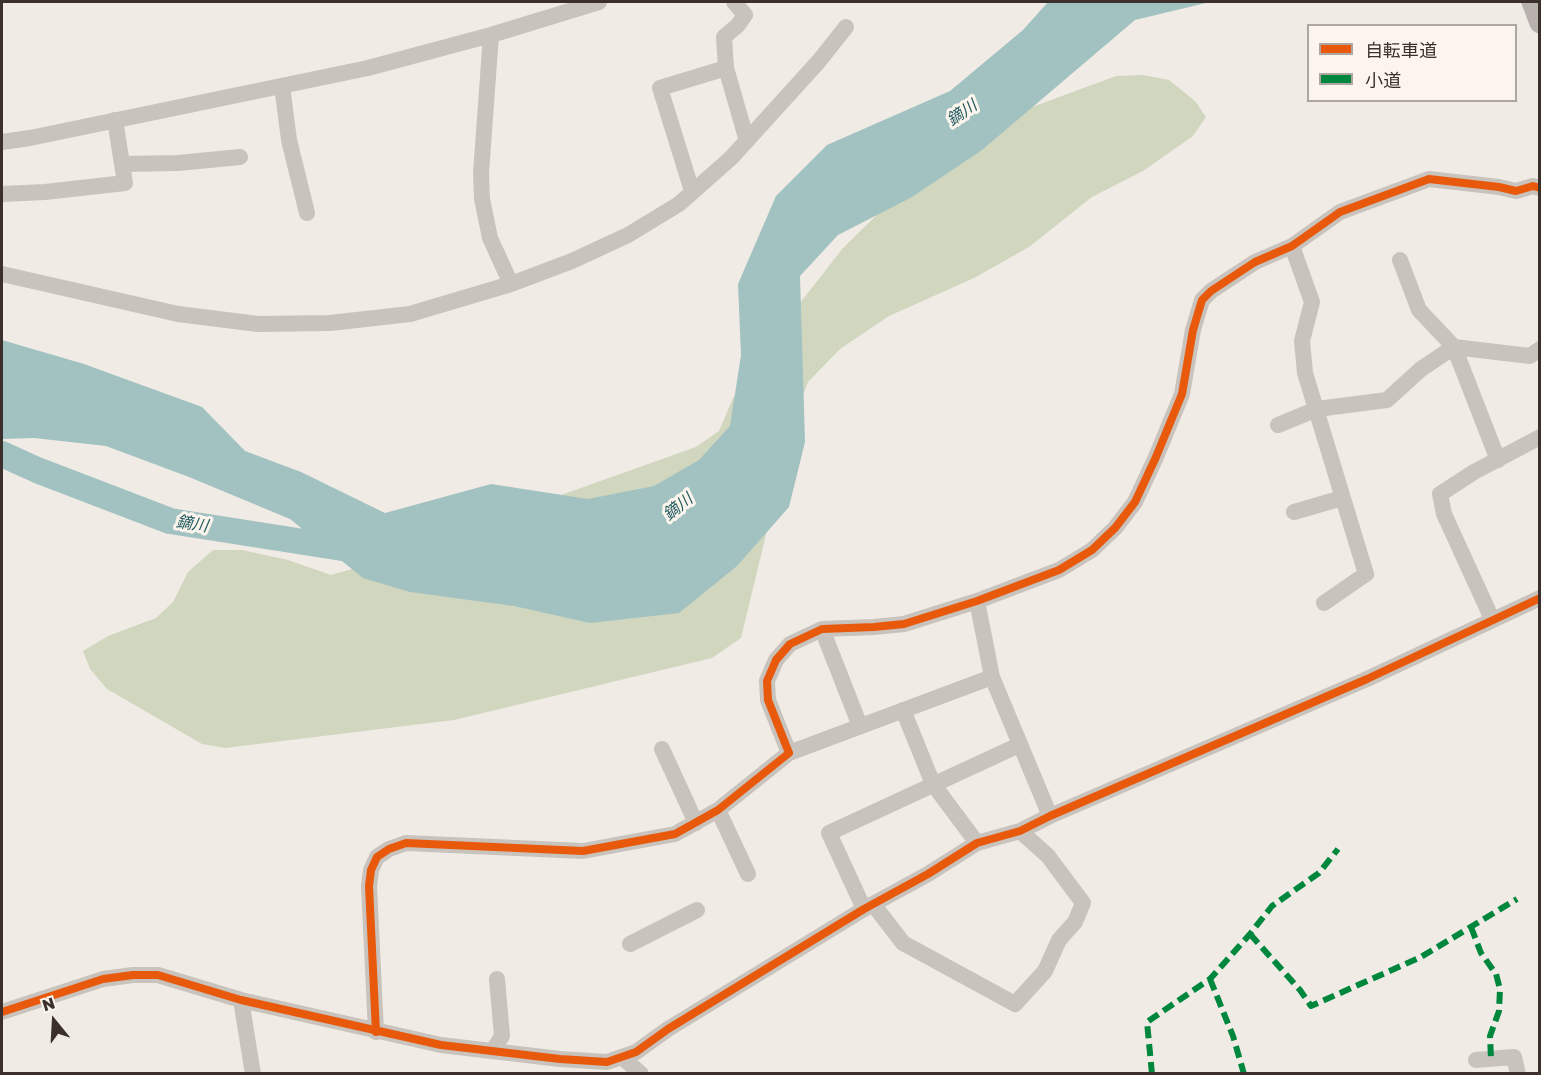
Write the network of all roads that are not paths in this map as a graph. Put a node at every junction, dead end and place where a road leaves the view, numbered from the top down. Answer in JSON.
{"nodes":[{"id":1,"x":599,"y":2,"type":"edge"},
{"id":2,"x":734,"y":2,"type":"edge"},
{"id":3,"x":1532,"y":2,"type":"edge"},
{"id":4,"x":1539,"y":23,"type":"edge"},
{"id":5,"x":846,"y":27,"type":"dead end"},
{"id":6,"x":491,"y":35,"type":"junction"},
{"id":7,"x":726,"y":68,"type":"junction"},
{"id":8,"x":282,"y":86,"type":"junction"},
{"id":9,"x":115,"y":120,"type":"junction"},
{"id":10,"x":747,"y":141,"type":"junction"},
{"id":11,"x":2,"y":142,"type":"edge"},
{"id":12,"x":240,"y":157,"type":"dead end"},
{"id":13,"x":122,"y":164,"type":"junction"},
{"id":14,"x":1539,"y":188,"type":"edge"},
{"id":15,"x":692,"y":191,"type":"junction"},
{"id":16,"x":2,"y":194,"type":"edge"},
{"id":17,"x":308,"y":213,"type":"dead end"},
{"id":18,"x":1292,"y":246,"type":"junction"},
{"id":19,"x":1400,"y":260,"type":"dead end"},
{"id":20,"x":2,"y":274,"type":"edge"},
{"id":21,"x":512,"y":284,"type":"junction"},
{"id":22,"x":1454,"y":347,"type":"junction"},
{"id":23,"x":1539,"y":349,"type":"edge"},
{"id":24,"x":1317,"y":410,"type":"junction"},
{"id":25,"x":1278,"y":425,"type":"dead end"},
{"id":26,"x":1539,"y":437,"type":"edge"},
{"id":27,"x":1498,"y":460,"type":"junction"},
{"id":28,"x":1342,"y":498,"type":"junction"},
{"id":29,"x":1294,"y":512,"type":"dead end"},
{"id":30,"x":1539,"y":598,"type":"edge"},
{"id":31,"x":977,"y":601,"type":"junction"},
{"id":32,"x":1324,"y":603,"type":"dead end"},
{"id":33,"x":1492,"y":620,"type":"junction"},
{"id":34,"x":822,"y":629,"type":"junction"},
{"id":35,"x":992,"y":677,"type":"junction"},
{"id":36,"x":903,"y":710,"type":"junction"},
{"id":37,"x":860,"y":726,"type":"junction"},
{"id":38,"x":1019,"y":745,"type":"junction"},
{"id":39,"x":662,"y":749,"type":"dead end"},
{"id":40,"x":789,"y":753,"type":"junction"},
{"id":41,"x":933,"y":784,"type":"junction"},
{"id":42,"x":718,"y":810,"type":"junction"},
{"id":43,"x":1050,"y":816,"type":"junction"},
{"id":44,"x":696,"y":823,"type":"junction"},
{"id":45,"x":1020,"y":831,"type":"junction"},
{"id":46,"x":977,"y":843,"type":"junction"},
{"id":47,"x":748,"y":874,"type":"dead end"},
{"id":48,"x":868,"y":907,"type":"junction"},
{"id":49,"x":697,"y":910,"type":"dead end"},
{"id":50,"x":630,"y":944,"type":"dead end"},
{"id":51,"x":497,"y":979,"type":"dead end"},
{"id":52,"x":241,"y":1000,"type":"junction"},
{"id":53,"x":2,"y":1012,"type":"edge"},
{"id":54,"x":376,"y":1032,"type":"junction"},
{"id":55,"x":493,"y":1050,"type":"junction"},
{"id":56,"x":622,"y":1057,"type":"junction"},
{"id":57,"x":1476,"y":1060,"type":"dead end"},
{"id":58,"x":253,"y":1074,"type":"edge"},
{"id":59,"x":641,"y":1074,"type":"edge"},
{"id":60,"x":1518,"y":1074,"type":"edge"}],
"edges":[{"from":1,"to":6,"type":"street"},
{"from":2,"to":7,"type":"street"},
{"from":3,"to":4,"type":"main road"},
{"from":5,"to":10,"type":"street"},
{"from":6,"to":8,"type":"street"},
{"from":6,"to":21,"type":"street"},
{"from":7,"to":10,"type":"street"},
{"from":7,"to":15,"type":"street"},
{"from":8,"to":9,"type":"street"},
{"from":8,"to":17,"type":"street"},
{"from":9,"to":11,"type":"street"},
{"from":9,"to":13,"type":"street"},
{"from":10,"to":15,"type":"street"},
{"from":12,"to":13,"type":"street"},
{"from":13,"to":16,"type":"street"},
{"from":14,"to":18,"type":"street"},
{"from":15,"to":21,"type":"street"},
{"from":18,"to":24,"type":"street"},
{"from":18,"to":31,"type":"street"},
{"from":19,"to":22,"type":"street"},
{"from":20,"to":21,"type":"street"},
{"from":22,"to":23,"type":"street"},
{"from":22,"to":24,"type":"street"},
{"from":22,"to":27,"type":"street"},
{"from":24,"to":25,"type":"street"},
{"from":24,"to":28,"type":"street"},
{"from":26,"to":27,"type":"street"},
{"from":27,"to":33,"type":"street"},
{"from":28,"to":29,"type":"street"},
{"from":28,"to":32,"type":"street"},
{"from":30,"to":33,"type":"street"},
{"from":31,"to":34,"type":"street"},
{"from":31,"to":35,"type":"street"},
{"from":33,"to":43,"type":"street"},
{"from":34,"to":37,"type":"street"},
{"from":34,"to":40,"type":"street"},
{"from":35,"to":36,"type":"street"},
{"from":35,"to":38,"type":"street"},
{"from":36,"to":37,"type":"street"},
{"from":36,"to":41,"type":"street"},
{"from":37,"to":40,"type":"street"},
{"from":38,"to":41,"type":"street"},
{"from":38,"to":43,"type":"street"},
{"from":39,"to":44,"type":"street"},
{"from":40,"to":42,"type":"street"},
{"from":41,"to":46,"type":"street"},
{"from":41,"to":48,"type":"street"},
{"from":42,"to":44,"type":"street"},
{"from":42,"to":47,"type":"street"},
{"from":43,"to":45,"type":"street"},
{"from":44,"to":54,"type":"street"},
{"from":45,"to":46,"type":"street"},
{"from":45,"to":48,"type":"street"},
{"from":46,"to":48,"type":"street"},
{"from":48,"to":56,"type":"street"},
{"from":49,"to":50,"type":"street"},
{"from":51,"to":55,"type":"street"},
{"from":52,"to":53,"type":"street"},
{"from":52,"to":54,"type":"street"},
{"from":52,"to":58,"type":"street"},
{"from":54,"to":55,"type":"street"},
{"from":55,"to":56,"type":"street"},
{"from":56,"to":59,"type":"street"},
{"from":57,"to":60,"type":"street"}]}
